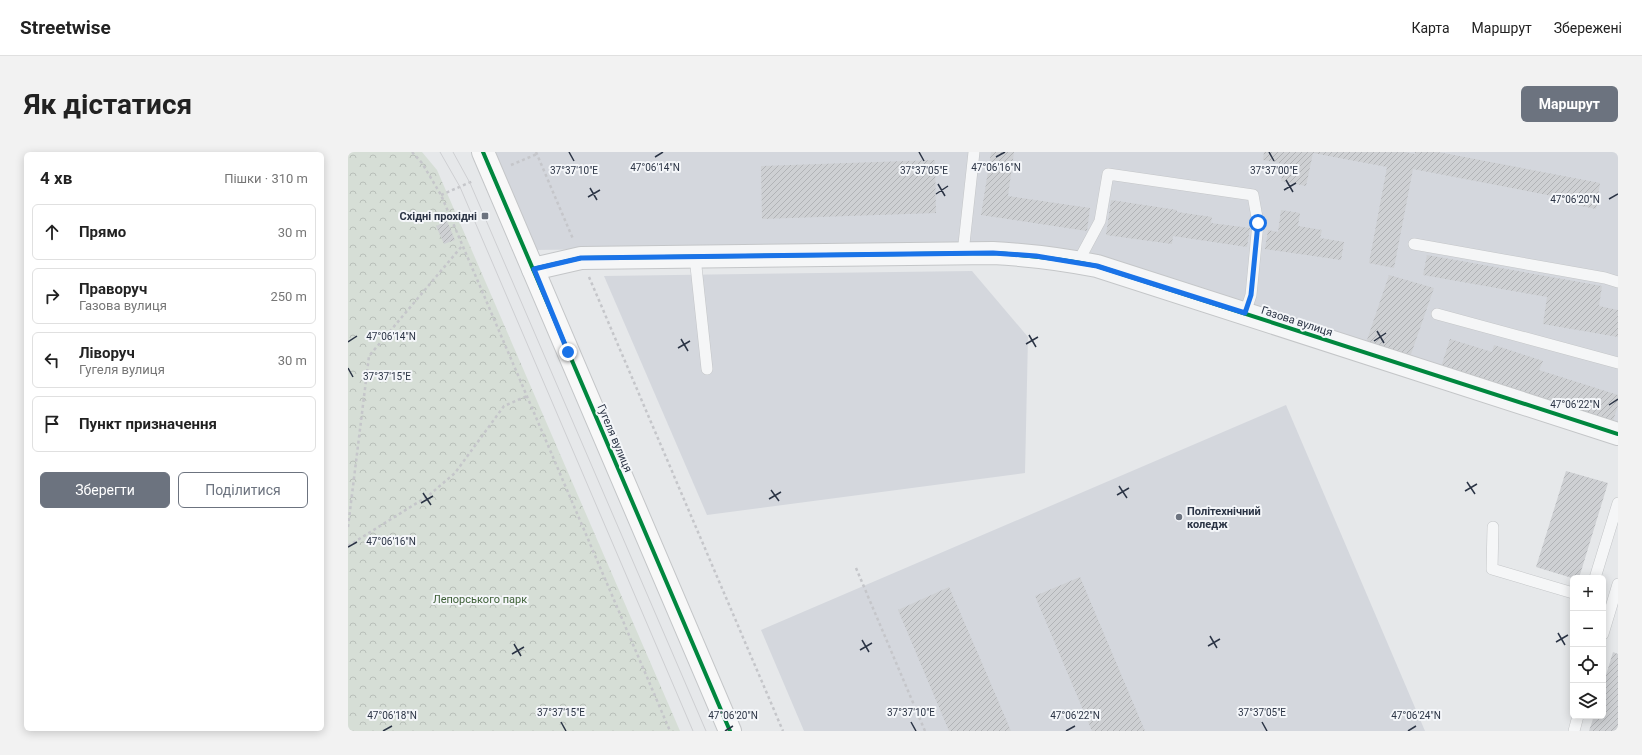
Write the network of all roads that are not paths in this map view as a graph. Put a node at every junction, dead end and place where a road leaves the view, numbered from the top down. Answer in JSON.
{"nodes":[{"id":1,"x":483,"y":152,"type":"edge"},
{"id":2,"x":974,"y":152,"type":"edge"},
{"id":3,"x":1414,"y":244,"type":"dead end"},
{"id":4,"x":963,"y":253,"type":"junction"},
{"id":5,"x":695,"y":257,"type":"junction"},
{"id":6,"x":1078,"y":262,"type":"junction"},
{"id":7,"x":534,"y":269,"type":"junction"},
{"id":8,"x":1618,"y":282,"type":"edge"},
{"id":9,"x":1245,"y":313,"type":"junction"},
{"id":10,"x":1437,"y":314,"type":"dead end"},
{"id":11,"x":1618,"y":363,"type":"edge"},
{"id":12,"x":707,"y":369,"type":"dead end"},
{"id":13,"x":1618,"y":434,"type":"edge"},
{"id":14,"x":1618,"y":504,"type":"edge"},
{"id":15,"x":1493,"y":527,"type":"dead end"},
{"id":16,"x":1596,"y":575,"type":"edge"},
{"id":17,"x":1618,"y":584,"type":"edge"},
{"id":18,"x":1570,"y":592,"type":"edge"},
{"id":19,"x":1606,"y":624,"type":"edge"},
{"id":20,"x":1577,"y":719,"type":"edge"},
{"id":21,"x":730,"y":731,"type":"edge"},
{"id":22,"x":1574,"y":731,"type":"edge"}],
"edges":[{"from":1,"to":7,"type":"street","name":"Гугеля вулиця"},
{"from":2,"to":4,"type":"lane"},
{"from":3,"to":8,"type":"lane"},
{"from":4,"to":5,"type":"street","name":"Газова вулиця"},
{"from":4,"to":6,"type":"street","name":"Газова вулиця"},
{"from":5,"to":7,"type":"street","name":"Газова вулиця"},
{"from":5,"to":12,"type":"lane"},
{"from":6,"to":9,"type":"street","name":"Газова вулиця"},
{"from":6,"to":9,"type":"lane"},
{"from":7,"to":21,"type":"street","name":"Гугеля вулиця"},
{"from":9,"to":13,"type":"street","name":"Газова вулиця"},
{"from":10,"to":11,"type":"lane"},
{"from":14,"to":16,"type":"lane"},
{"from":15,"to":18,"type":"lane"},
{"from":17,"to":19,"type":"lane"},
{"from":20,"to":22,"type":"lane"}]}
